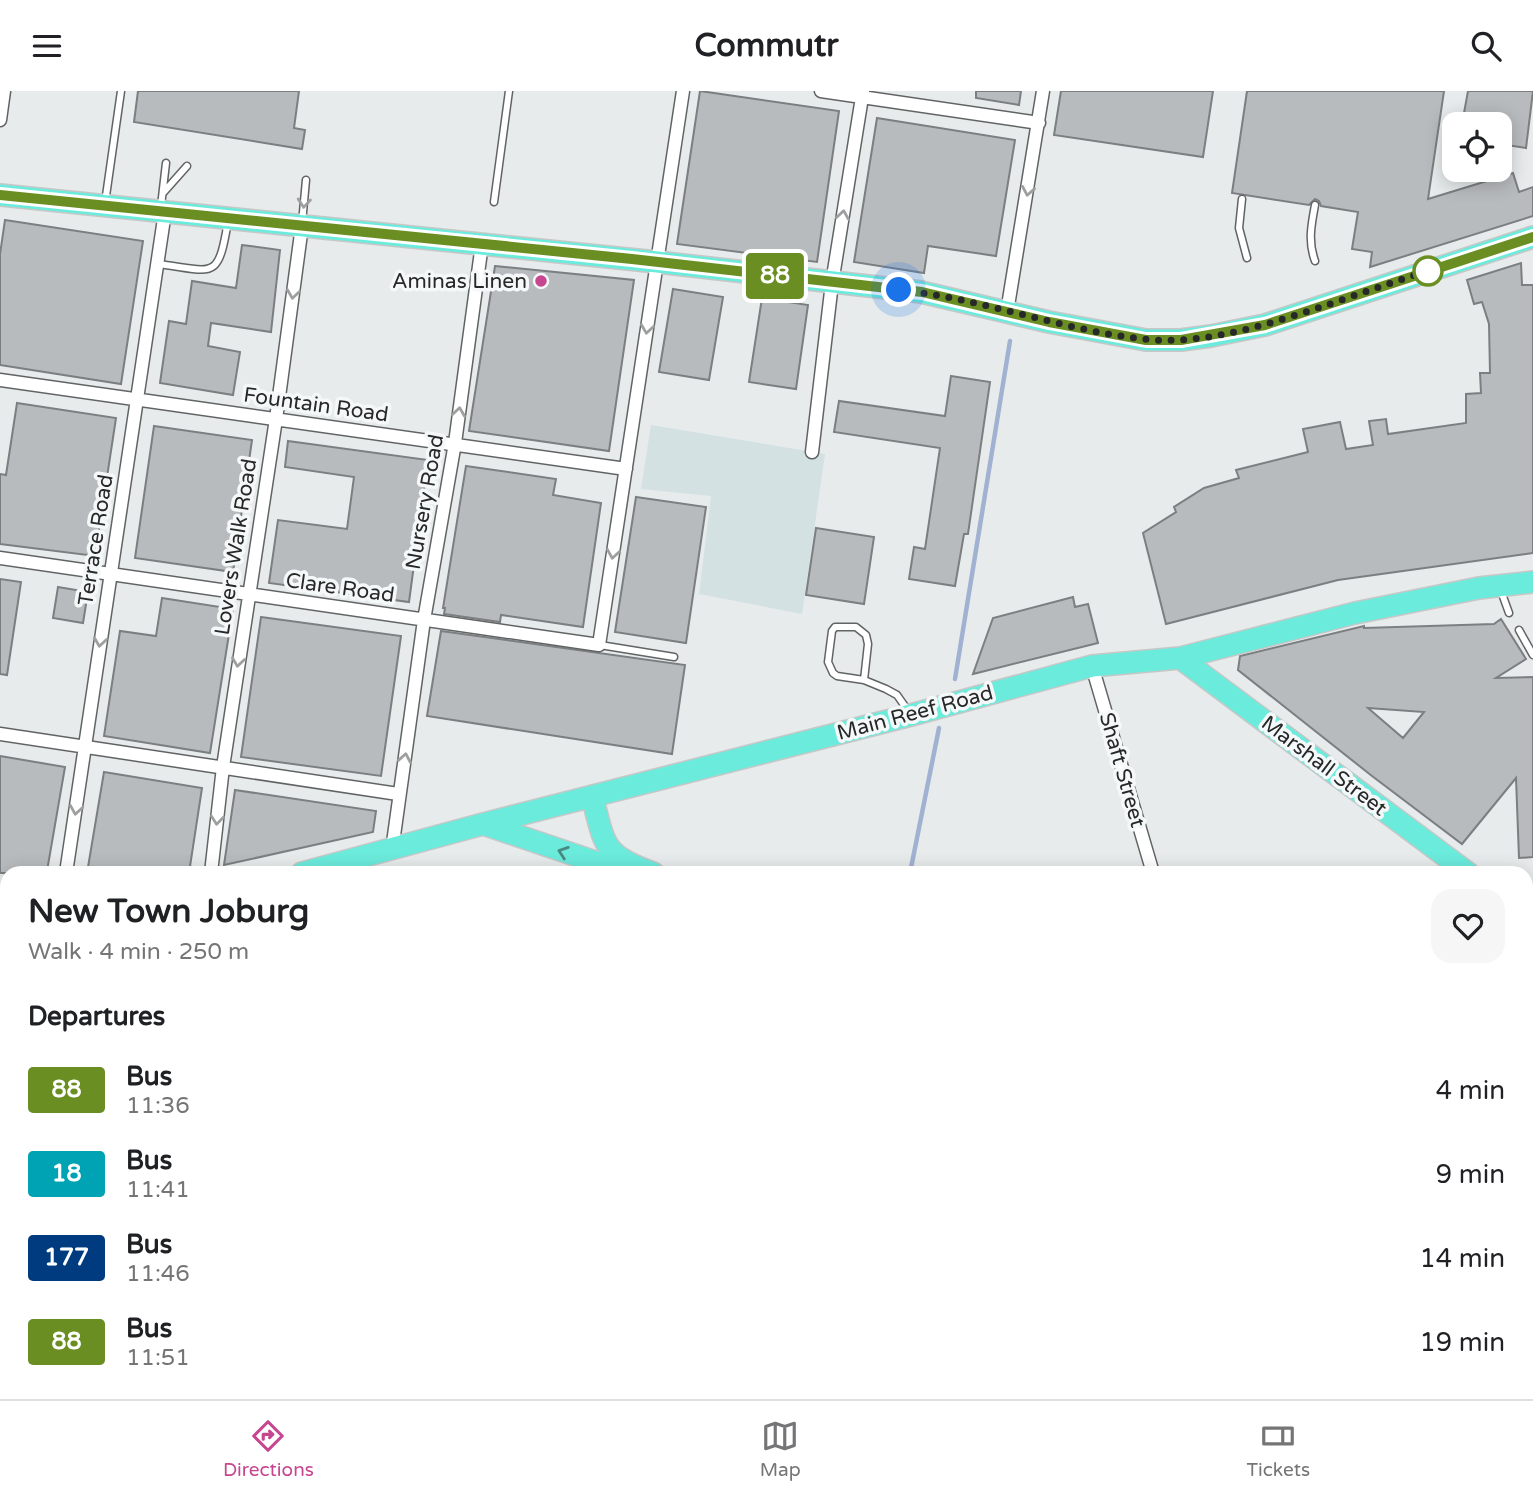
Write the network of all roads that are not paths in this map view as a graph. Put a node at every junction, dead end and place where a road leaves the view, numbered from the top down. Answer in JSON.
{"nodes":[{"id":1,"x":4,"y":91,"type":"edge"},
{"id":2,"x":121,"y":91,"type":"edge"},
{"id":3,"x":509,"y":91,"type":"edge"},
{"id":4,"x":683,"y":91,"type":"edge"},
{"id":5,"x":821,"y":91,"type":"edge"},
{"id":6,"x":1043,"y":91,"type":"edge"},
{"id":7,"x":863,"y":94,"type":"edge"},
{"id":8,"x":0,"y":120,"type":"edge"},
{"id":9,"x":1039,"y":123,"type":"junction"},
{"id":10,"x":166,"y":163,"type":"dead end"},
{"id":11,"x":187,"y":166,"type":"dead end"},
{"id":12,"x":306,"y":180,"type":"dead end"},
{"id":13,"x":0,"y":195,"type":"edge"},
{"id":14,"x":1242,"y":199,"type":"dead end"},
{"id":15,"x":494,"y":202,"type":"dead end"},
{"id":16,"x":1315,"y":205,"type":"dead end"},
{"id":17,"x":105,"y":206,"type":"junction"},
{"id":18,"x":162,"y":206,"type":"junction"},
{"id":19,"x":229,"y":219,"type":"junction"},
{"id":20,"x":302,"y":226,"type":"junction"},
{"id":21,"x":1528,"y":241,"type":"edge"},
{"id":22,"x":482,"y":244,"type":"junction"},
{"id":23,"x":1247,"y":258,"type":"dead end"},
{"id":24,"x":1315,"y":261,"type":"dead end"},
{"id":25,"x":657,"y":262,"type":"junction"},
{"id":26,"x":158,"y":264,"type":"junction"},
{"id":27,"x":832,"y":283,"type":"junction"},
{"id":28,"x":1007,"y":312,"type":"junction"},
{"id":29,"x":0,"y":380,"type":"edge"},
{"id":30,"x":138,"y":401,"type":"junction"},
{"id":31,"x":276,"y":419,"type":"junction"},
{"id":32,"x":455,"y":443,"type":"junction"},
{"id":33,"x":812,"y":452,"type":"dead end"},
{"id":34,"x":626,"y":468,"type":"junction"},
{"id":35,"x":0,"y":558,"type":"edge"},
{"id":36,"x":109,"y":575,"type":"junction"},
{"id":37,"x":1532,"y":582,"type":"edge"},
{"id":38,"x":1500,"y":586,"type":"junction"},
{"id":39,"x":248,"y":594,"type":"junction"},
{"id":40,"x":1509,"y":613,"type":"dead end"},
{"id":41,"x":424,"y":620,"type":"junction"},
{"id":42,"x":1519,"y":630,"type":"dead end"},
{"id":43,"x":599,"y":645,"type":"junction"},
{"id":44,"x":1533,"y":655,"type":"edge"},
{"id":45,"x":674,"y":657,"type":"dead end"},
{"id":46,"x":1180,"y":658,"type":"junction"},
{"id":47,"x":1092,"y":666,"type":"junction"},
{"id":48,"x":864,"y":680,"type":"junction"},
{"id":49,"x":911,"y":715,"type":"junction"},
{"id":50,"x":0,"y":734,"type":"edge"},
{"id":51,"x":86,"y":747,"type":"junction"},
{"id":52,"x":222,"y":767,"type":"junction"},
{"id":53,"x":398,"y":794,"type":"junction"},
{"id":54,"x":592,"y":796,"type":"junction"},
{"id":55,"x":483,"y":824,"type":"junction"},
{"id":56,"x":392,"y":850,"type":"junction"},
{"id":57,"x":66,"y":866,"type":"edge"},
{"id":58,"x":212,"y":866,"type":"edge"},
{"id":59,"x":329,"y":866,"type":"edge"},
{"id":60,"x":607,"y":866,"type":"edge"},
{"id":61,"x":634,"y":866,"type":"edge"},
{"id":62,"x":1151,"y":866,"type":"edge"},
{"id":63,"x":1459,"y":866,"type":"edge"}],
"edges":[{"from":1,"to":8,"type":"street"},
{"from":2,"to":17,"type":"lane"},
{"from":3,"to":15,"type":"lane"},
{"from":4,"to":25,"type":"street"},
{"from":5,"to":7,"type":"street"},
{"from":6,"to":9,"type":"street"},
{"from":7,"to":9,"type":"street"},
{"from":27,"to":7,"type":"street","one_way":true},
{"from":9,"to":28,"type":"street","one_way":true},
{"from":10,"to":18,"type":"lane"},
{"from":11,"to":18,"type":"lane"},
{"from":12,"to":20,"type":"lane","one_way":true},
{"from":13,"to":17,"type":"main road"},
{"from":14,"to":23,"type":"lane"},
{"from":16,"to":24,"type":"lane"},
{"from":17,"to":18,"type":"main road"},
{"from":18,"to":19,"type":"main road"},
{"from":18,"to":26,"type":"street","name":"Terrace Road"},
{"from":19,"to":20,"type":"main road"},
{"from":19,"to":26,"type":"lane"},
{"from":20,"to":22,"type":"main road"},
{"from":20,"to":31,"type":"street","name":"Lovers Walk Road","one_way":true},
{"from":21,"to":28,"type":"main road"},
{"from":22,"to":25,"type":"main road"},
{"from":32,"to":22,"type":"street","name":"Nursery Road","one_way":true},
{"from":25,"to":27,"type":"main road"},
{"from":25,"to":34,"type":"street","one_way":true},
{"from":26,"to":30,"type":"street","name":"Terrace Road"},
{"from":27,"to":28,"type":"main road"},
{"from":27,"to":33,"type":"street"},
{"from":29,"to":30,"type":"street","name":"Fountain Road"},
{"from":30,"to":31,"type":"street","name":"Fountain Road"},
{"from":30,"to":36,"type":"street","name":"Terrace Road"},
{"from":31,"to":32,"type":"street","name":"Fountain Road"},
{"from":31,"to":39,"type":"street","name":"Lovers Walk Road"},
{"from":32,"to":34,"type":"street","name":"Fountain Road"},
{"from":32,"to":41,"type":"street","name":"Nursery Road"},
{"from":34,"to":43,"type":"street","one_way":true},
{"from":35,"to":36,"type":"street","name":"Clare Road"},
{"from":36,"to":39,"type":"street","name":"Clare Road"},
{"from":36,"to":51,"type":"street","name":"Terrace Road","one_way":true},
{"from":37,"to":38,"type":"main road","name":"Main Reef Road"},
{"from":38,"to":40,"type":"lane"},
{"from":38,"to":46,"type":"main road","name":"Main Reef Road"},
{"from":39,"to":41,"type":"street","name":"Clare Road"},
{"from":39,"to":52,"type":"street","name":"Lovers Walk Road","one_way":true},
{"from":41,"to":43,"type":"street","name":"Clare Road"},
{"from":53,"to":41,"type":"street","name":"Nursery Road","one_way":true},
{"from":42,"to":44,"type":"lane"},
{"from":43,"to":45,"type":"lane","name":"Clare Road"},
{"from":46,"to":47,"type":"main road","name":"Main Reef Road"},
{"from":46,"to":63,"type":"main road","name":"Marshall Street"},
{"from":47,"to":49,"type":"main road","name":"Main Reef Road"},
{"from":47,"to":62,"type":"street","name":"Shaft Street"},
{"from":48,"to":48,"type":"lane"},
{"from":48,"to":49,"type":"lane"},
{"from":49,"to":54,"type":"main road","name":"Main Reef Road"},
{"from":50,"to":51,"type":"street"},
{"from":51,"to":52,"type":"street"},
{"from":51,"to":57,"type":"street","name":"Terrace Road","one_way":true},
{"from":52,"to":53,"type":"street"},
{"from":52,"to":58,"type":"street","name":"Lovers Walk Road","one_way":true},
{"from":53,"to":56,"type":"street","name":"Nursery Road"},
{"from":54,"to":55,"type":"main road","name":"Main Reef Road"},
{"from":54,"to":61,"type":"main road"},
{"from":55,"to":56,"type":"main road","name":"Main Reef Road"},
{"from":60,"to":55,"type":"main road","one_way":true},
{"from":56,"to":59,"type":"main road","name":"Main Reef Road"}]}
